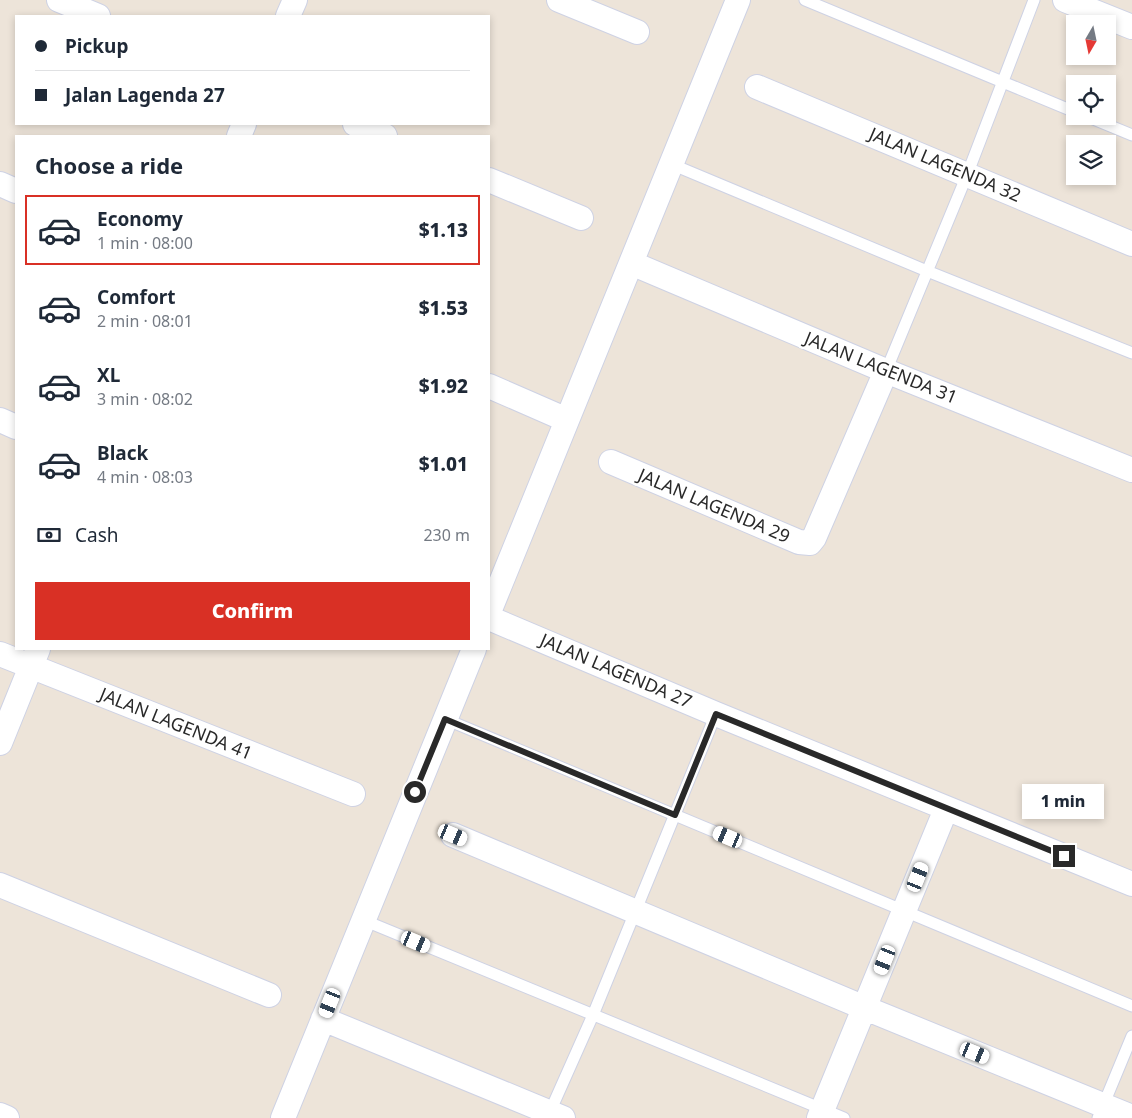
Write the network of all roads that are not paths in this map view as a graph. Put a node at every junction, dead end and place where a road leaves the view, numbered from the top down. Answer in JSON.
{"nodes":[{"id":1,"x":59,"y":0,"type":"edge"},
{"id":2,"x":295,"y":0,"type":"edge"},
{"id":3,"x":559,"y":0,"type":"edge"},
{"id":4,"x":738,"y":0,"type":"edge"},
{"id":5,"x":806,"y":0,"type":"edge"},
{"id":6,"x":1034,"y":0,"type":"edge"},
{"id":7,"x":1065,"y":0,"type":"edge"},
{"id":8,"x":96,"y":15,"type":"edge"},
{"id":9,"x":288,"y":15,"type":"edge"},
{"id":10,"x":1132,"y":27,"type":"edge"},
{"id":11,"x":637,"y":32,"type":"dead end"},
{"id":12,"x":1003,"y":82,"type":"junction"},
{"id":13,"x":757,"y":87,"type":"dead end"},
{"id":14,"x":1066,"y":108,"type":"edge"},
{"id":15,"x":358,"y":125,"type":"edge"},
{"id":16,"x":1107,"y":125,"type":"edge"},
{"id":17,"x":382,"y":135,"type":"edge"},
{"id":18,"x":1132,"y":136,"type":"edge"},
{"id":19,"x":671,"y":164,"type":"junction"},
{"id":20,"x":968,"y":175,"type":"junction"},
{"id":21,"x":490,"y":180,"type":"edge"},
{"id":22,"x":0,"y":184,"type":"edge"},
{"id":23,"x":15,"y":190,"type":"edge"},
{"id":24,"x":581,"y":218,"type":"dead end"},
{"id":25,"x":1132,"y":244,"type":"edge"},
{"id":26,"x":631,"y":263,"type":"junction"},
{"id":27,"x":927,"y":271,"type":"junction"},
{"id":28,"x":1132,"y":353,"type":"edge"},
{"id":29,"x":886,"y":372,"type":"junction"},
{"id":30,"x":490,"y":386,"type":"edge"},
{"id":31,"x":0,"y":420,"type":"edge"},
{"id":32,"x":567,"y":420,"type":"junction"},
{"id":33,"x":15,"y":427,"type":"edge"},
{"id":34,"x":611,"y":462,"type":"dead end"},
{"id":35,"x":1132,"y":470,"type":"edge"},
{"id":36,"x":490,"y":610,"type":"edge"},
{"id":37,"x":490,"y":618,"type":"edge"},
{"id":38,"x":474,"y":650,"type":"edge"},
{"id":39,"x":0,"y":654,"type":"edge"},
{"id":40,"x":35,"y":658,"type":"edge"},
{"id":41,"x":716,"y":714,"type":"junction"},
{"id":42,"x":445,"y":719,"type":"junction"},
{"id":43,"x":0,"y":743,"type":"edge"},
{"id":44,"x":353,"y":794,"type":"dead end"},
{"id":45,"x":946,"y":808,"type":"junction"},
{"id":46,"x":675,"y":815,"type":"junction"},
{"id":47,"x":453,"y":835,"type":"dead end"},
{"id":48,"x":1132,"y":884,"type":"edge"},
{"id":49,"x":0,"y":885,"type":"edge"},
{"id":50,"x":636,"y":911,"type":"junction"},
{"id":51,"x":904,"y":912,"type":"junction"},
{"id":52,"x":363,"y":920,"type":"junction"},
{"id":53,"x":269,"y":995,"type":"dead end"},
{"id":54,"x":1132,"y":1006,"type":"edge"},
{"id":55,"x":865,"y":1008,"type":"junction"},
{"id":56,"x":593,"y":1015,"type":"junction"},
{"id":57,"x":323,"y":1019,"type":"junction"},
{"id":58,"x":1132,"y":1036,"type":"edge"},
{"id":59,"x":1101,"y":1112,"type":"edge"},
{"id":60,"x":0,"y":1115,"type":"edge"},
{"id":61,"x":829,"y":1115,"type":"edge"},
{"id":62,"x":553,"y":1116,"type":"edge"},
{"id":63,"x":1132,"y":1117,"type":"edge"},
{"id":64,"x":7,"y":1118,"type":"edge"},
{"id":65,"x":283,"y":1118,"type":"edge"}],
"edges":[{"from":1,"to":8,"type":"street"},
{"from":2,"to":9,"type":"street"},
{"from":3,"to":11,"type":"street"},
{"from":4,"to":19,"type":"street"},
{"from":5,"to":12,"type":"lane"},
{"from":6,"to":12,"type":"lane"},
{"from":7,"to":10,"type":"street"},
{"from":12,"to":14,"type":"lane"},
{"from":12,"to":20,"type":"lane"},
{"from":13,"to":20,"type":"street","name":"JALAN LAGENDA 32"},
{"from":15,"to":17,"type":"street"},
{"from":16,"to":18,"type":"lane"},
{"from":19,"to":26,"type":"street"},
{"from":19,"to":27,"type":"lane"},
{"from":20,"to":25,"type":"street","name":"JALAN LAGENDA 32"},
{"from":20,"to":27,"type":"lane"},
{"from":21,"to":24,"type":"street"},
{"from":22,"to":23,"type":"street"},
{"from":26,"to":29,"type":"street","name":"JALAN LAGENDA 31"},
{"from":26,"to":32,"type":"street"},
{"from":27,"to":28,"type":"lane"},
{"from":27,"to":29,"type":"lane"},
{"from":29,"to":34,"type":"street","name":"JALAN LAGENDA 29"},
{"from":29,"to":35,"type":"street","name":"JALAN LAGENDA 31"},
{"from":30,"to":32,"type":"street"},
{"from":31,"to":33,"type":"street"},
{"from":32,"to":36,"type":"street"},
{"from":37,"to":41,"type":"street","name":"JALAN LAGENDA 27"},
{"from":38,"to":42,"type":"street"},
{"from":39,"to":40,"type":"street","name":"JALAN LAGENDA 41"},
{"from":40,"to":43,"type":"street"},
{"from":40,"to":44,"type":"street","name":"JALAN LAGENDA 41"},
{"from":41,"to":45,"type":"street","name":"JALAN LAGENDA 27"},
{"from":41,"to":46,"type":"lane"},
{"from":42,"to":46,"type":"lane"},
{"from":42,"to":52,"type":"street"},
{"from":45,"to":48,"type":"street","name":"JALAN LAGENDA 27"},
{"from":45,"to":51,"type":"street"},
{"from":46,"to":50,"type":"lane"},
{"from":46,"to":51,"type":"lane"},
{"from":47,"to":50,"type":"street"},
{"from":49,"to":53,"type":"street"},
{"from":50,"to":55,"type":"street"},
{"from":50,"to":56,"type":"lane"},
{"from":51,"to":54,"type":"lane"},
{"from":51,"to":55,"type":"street"},
{"from":52,"to":56,"type":"lane"},
{"from":52,"to":57,"type":"street"},
{"from":55,"to":59,"type":"street"},
{"from":55,"to":61,"type":"street"},
{"from":56,"to":61,"type":"lane"},
{"from":56,"to":62,"type":"lane"},
{"from":57,"to":62,"type":"street"},
{"from":57,"to":65,"type":"street"},
{"from":58,"to":59,"type":"lane"},
{"from":59,"to":63,"type":"street"},
{"from":60,"to":64,"type":"street"}]}
